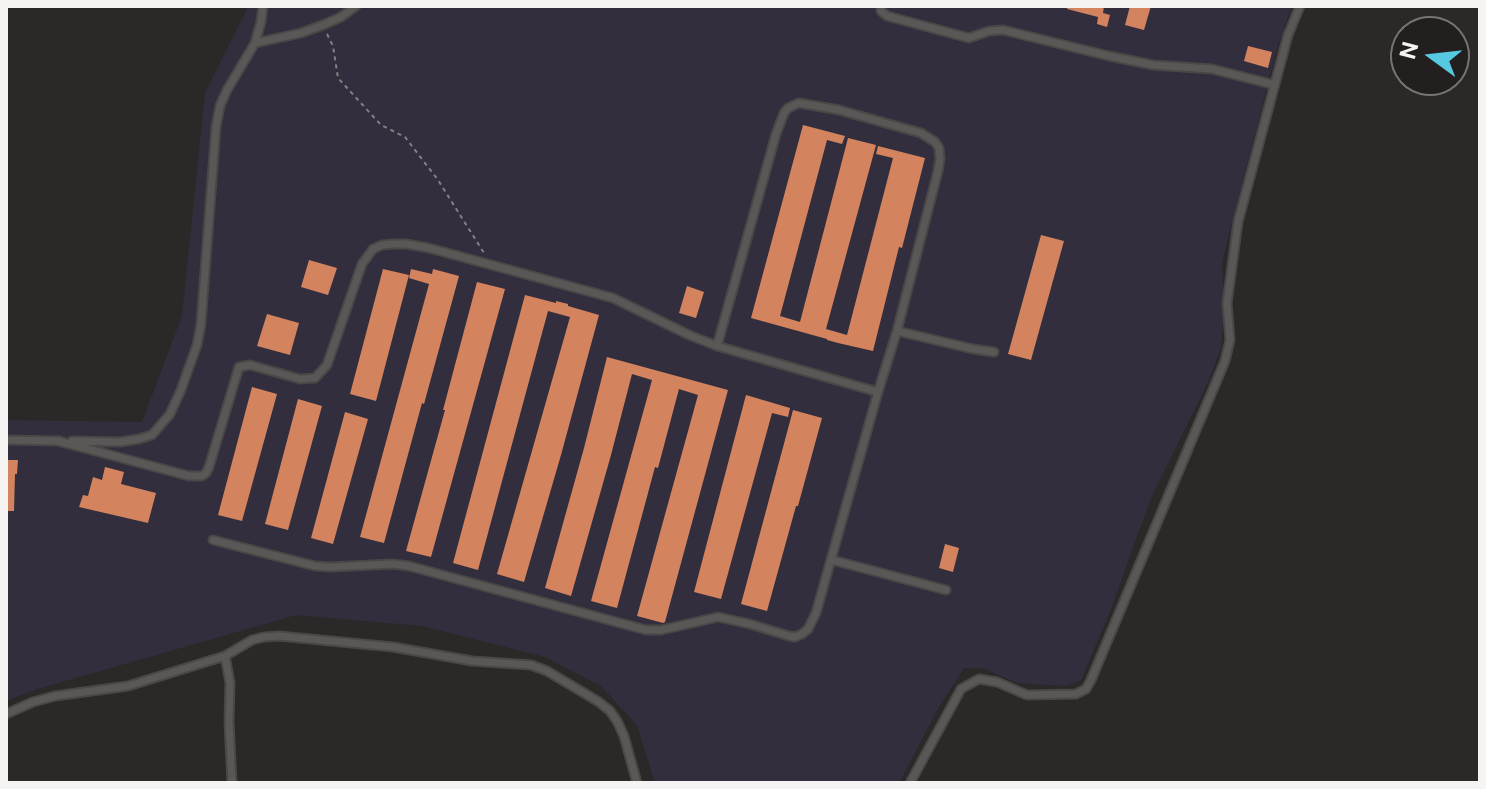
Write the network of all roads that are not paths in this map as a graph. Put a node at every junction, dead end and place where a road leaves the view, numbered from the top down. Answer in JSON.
{"nodes":[{"id":1,"x":263,"y":6,"type":"edge"},
{"id":2,"x":356,"y":6,"type":"edge"},
{"id":3,"x":881,"y":6,"type":"edge"},
{"id":4,"x":1300,"y":6,"type":"edge"},
{"id":5,"x":255,"y":43,"type":"junction"},
{"id":6,"x":1275,"y":85,"type":"junction"},
{"id":7,"x":897,"y":331,"type":"junction"},
{"id":8,"x":717,"y":346,"type":"junction"},
{"id":9,"x":994,"y":352,"type":"dead end"},
{"id":10,"x":878,"y":392,"type":"junction"},
{"id":11,"x":6,"y":440,"type":"edge"},
{"id":12,"x":58,"y":441,"type":"junction"},
{"id":13,"x":213,"y":540,"type":"dead end"},
{"id":14,"x":832,"y":560,"type":"junction"},
{"id":15,"x":946,"y":590,"type":"dead end"},
{"id":16,"x":225,"y":656,"type":"junction"},
{"id":17,"x":6,"y":714,"type":"edge"},
{"id":18,"x":232,"y":783,"type":"edge"},
{"id":19,"x":637,"y":783,"type":"edge"},
{"id":20,"x":910,"y":783,"type":"edge"}],
"edges":[{"from":1,"to":5,"type":"lane"},
{"from":2,"to":5,"type":"lane"},
{"from":3,"to":6,"type":"lane"},
{"from":4,"to":6,"type":"lane"},
{"from":5,"to":12,"type":"lane"},
{"from":6,"to":20,"type":"lane"},
{"from":7,"to":8,"type":"lane"},
{"from":7,"to":9,"type":"lane"},
{"from":7,"to":10,"type":"lane"},
{"from":8,"to":10,"type":"lane"},
{"from":8,"to":12,"type":"lane"},
{"from":10,"to":14,"type":"lane"},
{"from":11,"to":12,"type":"lane"},
{"from":13,"to":14,"type":"lane"},
{"from":14,"to":15,"type":"lane"},
{"from":16,"to":17,"type":"lane"},
{"from":16,"to":18,"type":"lane"},
{"from":16,"to":19,"type":"lane"}]}
